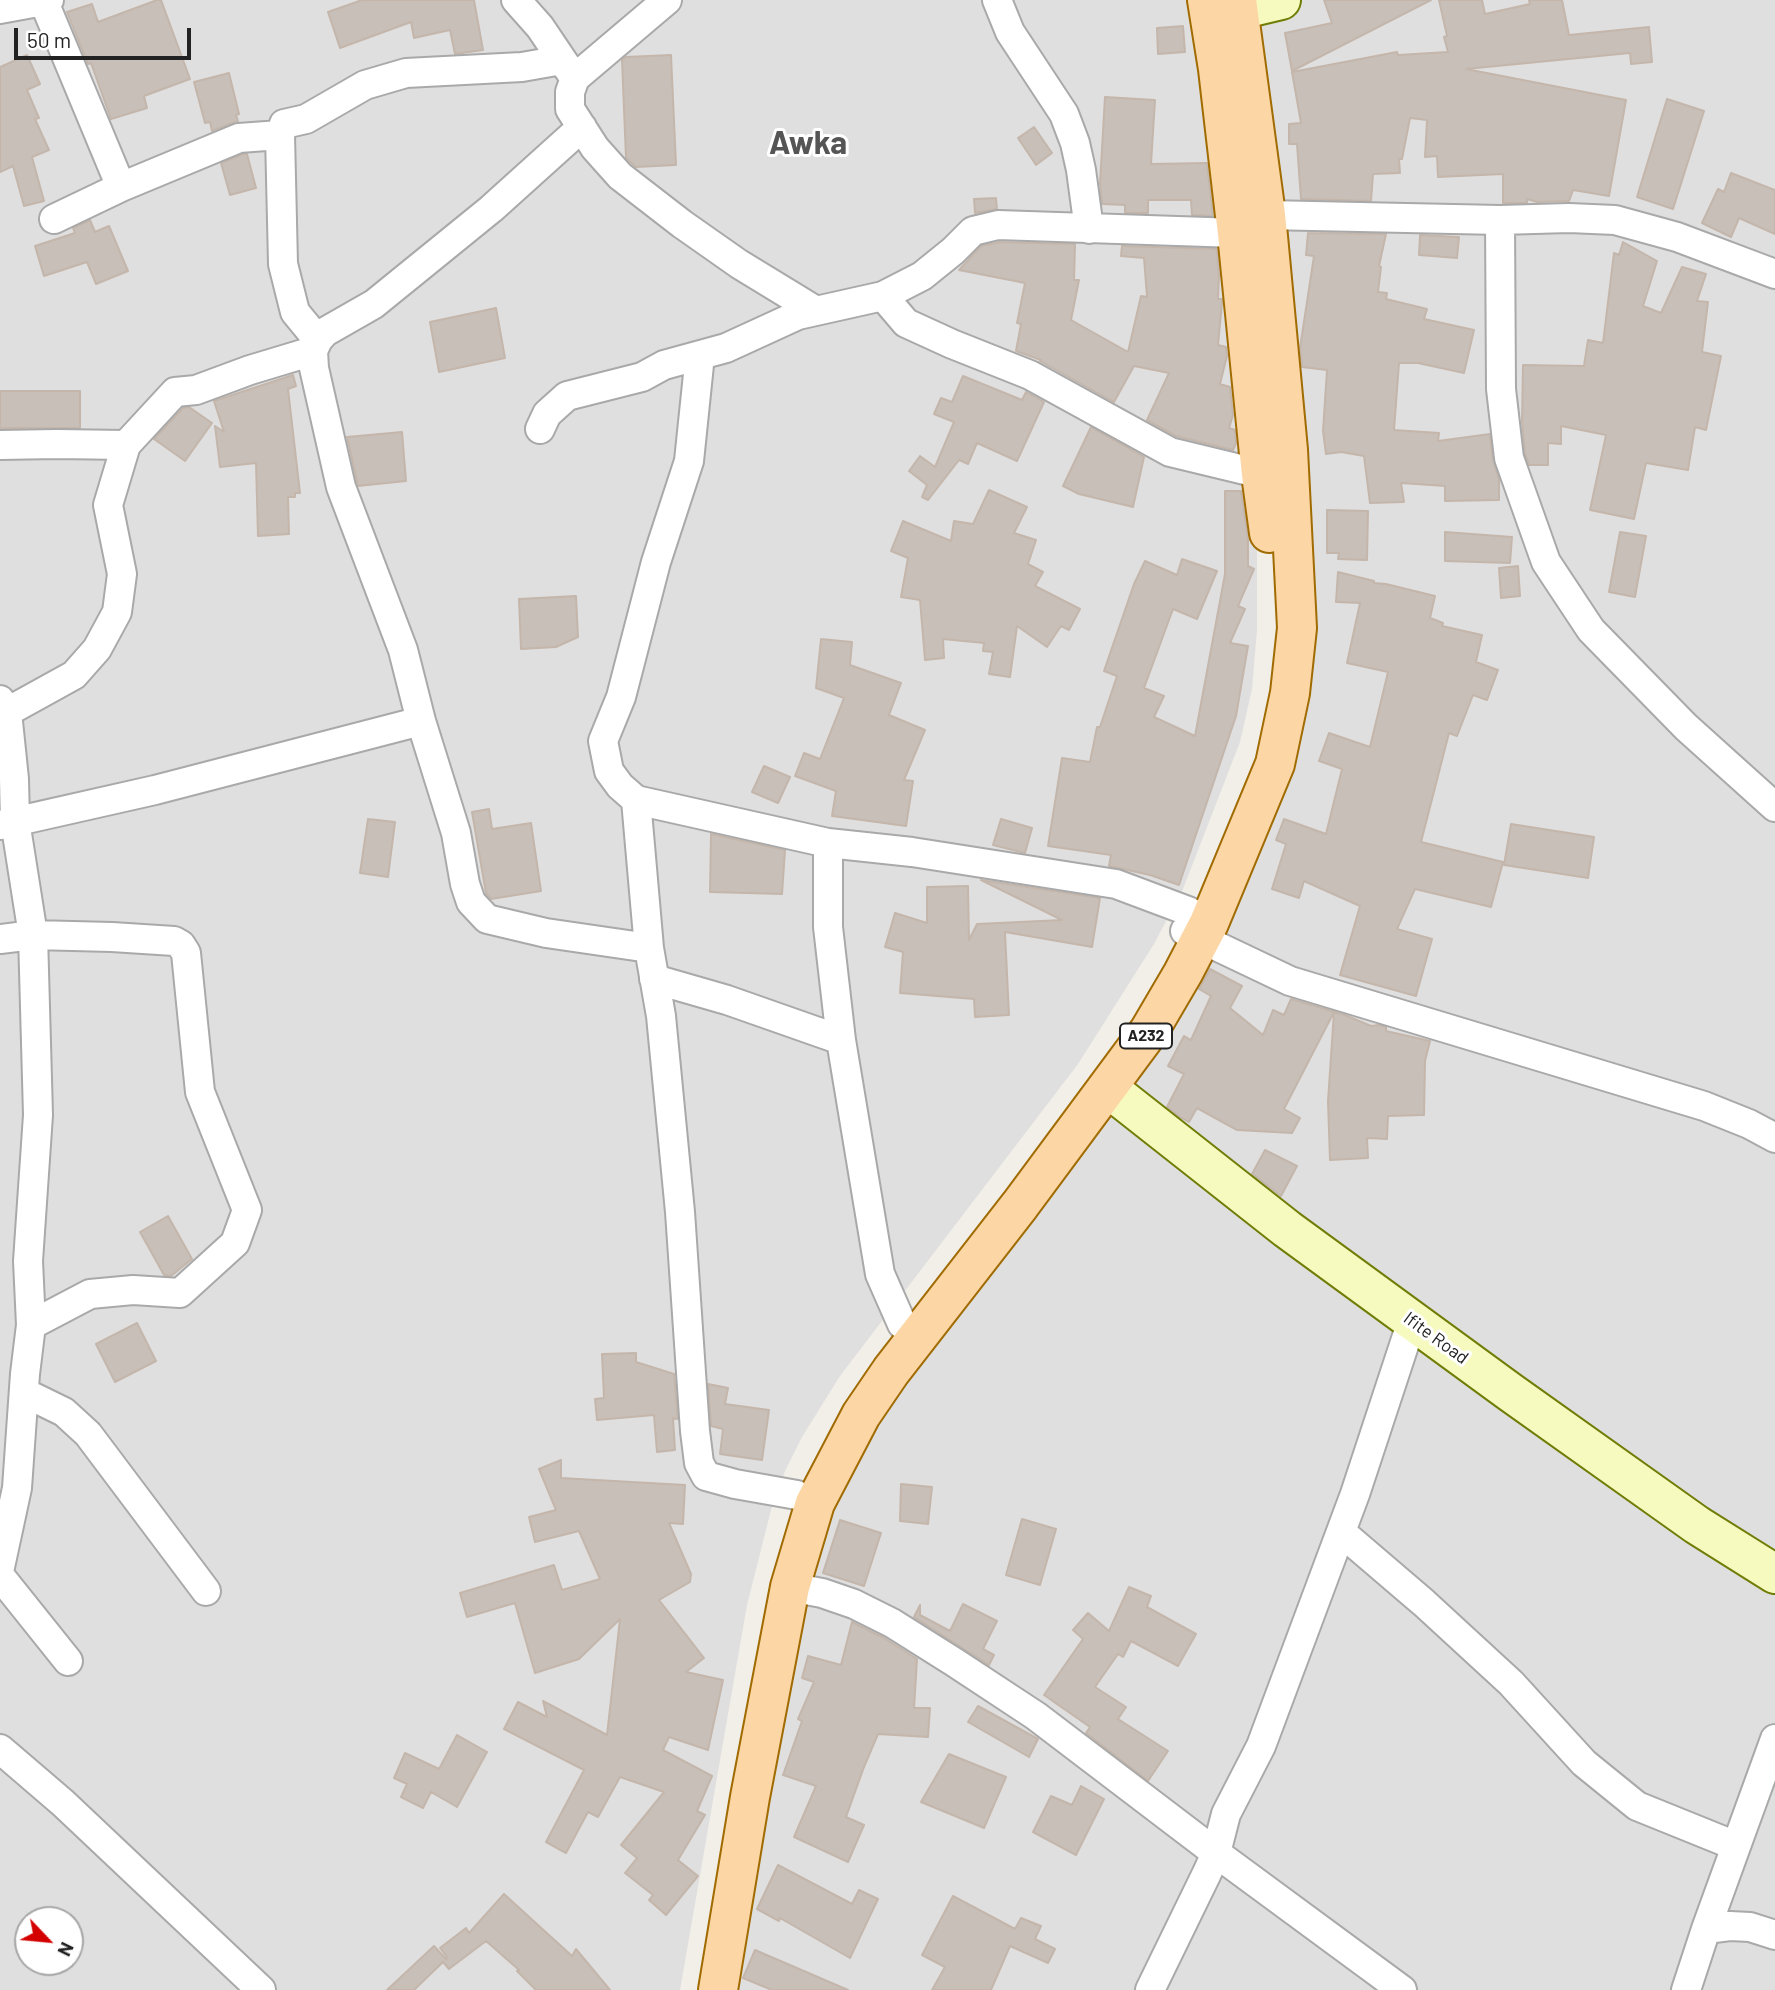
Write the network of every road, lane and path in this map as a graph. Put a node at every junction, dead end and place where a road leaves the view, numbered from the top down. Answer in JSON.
{"nodes":[{"id":1,"x":516,"y":0,"type":"edge"},
{"id":2,"x":667,"y":0,"type":"edge"},
{"id":3,"x":997,"y":0,"type":"edge"},
{"id":4,"x":1281,"y":0,"type":"edge"},
{"id":5,"x":46,"y":1,"type":"edge"},
{"id":6,"x":1223,"y":6,"type":"edge"},
{"id":7,"x":0,"y":9,"type":"edge"},
{"id":8,"x":568,"y":69,"type":"junction"},
{"id":9,"x":582,"y":127,"type":"junction"},
{"id":10,"x":280,"y":135,"type":"junction"},
{"id":11,"x":121,"y":187,"type":"junction"},
{"id":12,"x":54,"y":219,"type":"dead end"},
{"id":13,"x":1500,"y":220,"type":"junction"},
{"id":14,"x":1252,"y":224,"type":"junction"},
{"id":15,"x":1088,"y":229,"type":"junction"},
{"id":16,"x":1775,"y":274,"type":"edge"},
{"id":17,"x":883,"y":296,"type":"junction"},
{"id":18,"x":816,"y":311,"type":"junction"},
{"id":19,"x":316,"y":345,"type":"junction"},
{"id":20,"x":700,"y":355,"type":"junction"},
{"id":21,"x":540,"y":429,"type":"dead end"},
{"id":22,"x":0,"y":445,"type":"edge"},
{"id":23,"x":126,"y":445,"type":"junction"},
{"id":24,"x":1261,"y":474,"type":"junction"},
{"id":25,"x":3,"y":706,"type":"edge"},
{"id":26,"x":421,"y":721,"type":"junction"},
{"id":27,"x":636,"y":800,"type":"junction"},
{"id":28,"x":1775,"y":807,"type":"edge"},
{"id":29,"x":7,"y":823,"type":"edge"},
{"id":30,"x":828,"y":843,"type":"junction"},
{"id":31,"x":1194,"y":925,"type":"junction"},
{"id":32,"x":33,"y":935,"type":"junction"},
{"id":33,"x":0,"y":939,"type":"edge"},
{"id":34,"x":649,"y":948,"type":"junction"},
{"id":35,"x":654,"y":979,"type":"junction"},
{"id":36,"x":841,"y":1041,"type":"junction"},
{"id":37,"x":1108,"y":1088,"type":"junction"},
{"id":38,"x":1775,"y":1138,"type":"edge"},
{"id":39,"x":1412,"y":1321,"type":"junction"},
{"id":40,"x":902,"y":1324,"type":"junction"},
{"id":41,"x":31,"y":1325,"type":"junction"},
{"id":42,"x":25,"y":1393,"type":"junction"},
{"id":43,"x":797,"y":1495,"type":"junction"},
{"id":44,"x":1341,"y":1532,"type":"junction"},
{"id":45,"x":0,"y":1567,"type":"edge"},
{"id":46,"x":1775,"y":1574,"type":"edge"},
{"id":47,"x":0,"y":1576,"type":"edge"},
{"id":48,"x":790,"y":1587,"type":"junction"},
{"id":49,"x":206,"y":1591,"type":"dead end"},
{"id":50,"x":68,"y":1661,"type":"dead end"},
{"id":51,"x":1775,"y":1739,"type":"edge"},
{"id":52,"x":0,"y":1749,"type":"edge"},
{"id":53,"x":1735,"y":1846,"type":"junction"},
{"id":54,"x":1216,"y":1853,"type":"junction"},
{"id":55,"x":1706,"y":1929,"type":"junction"},
{"id":56,"x":1775,"y":1935,"type":"edge"},
{"id":57,"x":261,"y":1990,"type":"edge"},
{"id":58,"x":698,"y":1990,"type":"edge"},
{"id":59,"x":718,"y":1990,"type":"edge"},
{"id":60,"x":1150,"y":1990,"type":"edge"},
{"id":61,"x":1402,"y":1990,"type":"edge"},
{"id":62,"x":1686,"y":1990,"type":"edge"}],
"edges":[{"from":1,"to":8,"type":"street"},
{"from":2,"to":8,"type":"street"},
{"from":3,"to":15,"type":"street"},
{"from":4,"to":6,"type":"street"},
{"from":5,"to":7,"type":"street"},
{"from":5,"to":11,"type":"street"},
{"from":6,"to":14,"type":"main road","number":"A232"},
{"from":8,"to":9,"type":"street"},
{"from":8,"to":10,"type":"street"},
{"from":9,"to":18,"type":"street"},
{"from":9,"to":19,"type":"street"},
{"from":10,"to":11,"type":"street"},
{"from":10,"to":19,"type":"street"},
{"from":11,"to":12,"type":"street"},
{"from":13,"to":14,"type":"street"},
{"from":13,"to":16,"type":"street"},
{"from":13,"to":28,"type":"street"},
{"from":14,"to":15,"type":"street"},
{"from":14,"to":24,"type":"main road","number":"A232"},
{"from":14,"to":31,"type":"main road","number":"A232"},
{"from":15,"to":17,"type":"street"},
{"from":17,"to":18,"type":"street"},
{"from":17,"to":24,"type":"street"},
{"from":18,"to":20,"type":"street"},
{"from":19,"to":23,"type":"street"},
{"from":19,"to":26,"type":"street"},
{"from":20,"to":21,"type":"street"},
{"from":20,"to":27,"type":"street"},
{"from":22,"to":23,"type":"street"},
{"from":23,"to":25,"type":"street"},
{"from":24,"to":31,"type":"main road","number":"A232"},
{"from":25,"to":29,"type":"street"},
{"from":26,"to":29,"type":"street"},
{"from":26,"to":34,"type":"street"},
{"from":27,"to":30,"type":"street"},
{"from":27,"to":34,"type":"street"},
{"from":29,"to":32,"type":"street"},
{"from":30,"to":31,"type":"street"},
{"from":30,"to":36,"type":"street"},
{"from":31,"to":37,"type":"main road","number":"A232"},
{"from":31,"to":38,"type":"street"},
{"from":31,"to":40,"type":"main road","number":"A232"},
{"from":32,"to":33,"type":"street"},
{"from":32,"to":41,"type":"street"},
{"from":32,"to":41,"type":"street"},
{"from":34,"to":35,"type":"street"},
{"from":35,"to":36,"type":"street"},
{"from":35,"to":43,"type":"street"},
{"from":36,"to":40,"type":"street"},
{"from":37,"to":39,"type":"street","name":"Ifite Road"},
{"from":37,"to":48,"type":"main road","number":"A232"},
{"from":39,"to":44,"type":"street"},
{"from":39,"to":46,"type":"street","name":"Ifite Road"},
{"from":40,"to":43,"type":"main road","number":"A232"},
{"from":41,"to":42,"type":"street"},
{"from":42,"to":45,"type":"street"},
{"from":42,"to":49,"type":"street"},
{"from":43,"to":58,"type":"main road","number":"A232"},
{"from":44,"to":53,"type":"street"},
{"from":44,"to":54,"type":"street"},
{"from":47,"to":50,"type":"street"},
{"from":48,"to":54,"type":"street"},
{"from":48,"to":59,"type":"main road","number":"A232"},
{"from":51,"to":53,"type":"street"},
{"from":52,"to":57,"type":"street"},
{"from":53,"to":55,"type":"street"},
{"from":54,"to":60,"type":"street"},
{"from":54,"to":61,"type":"street"},
{"from":55,"to":56,"type":"street"},
{"from":55,"to":62,"type":"street"}]}
